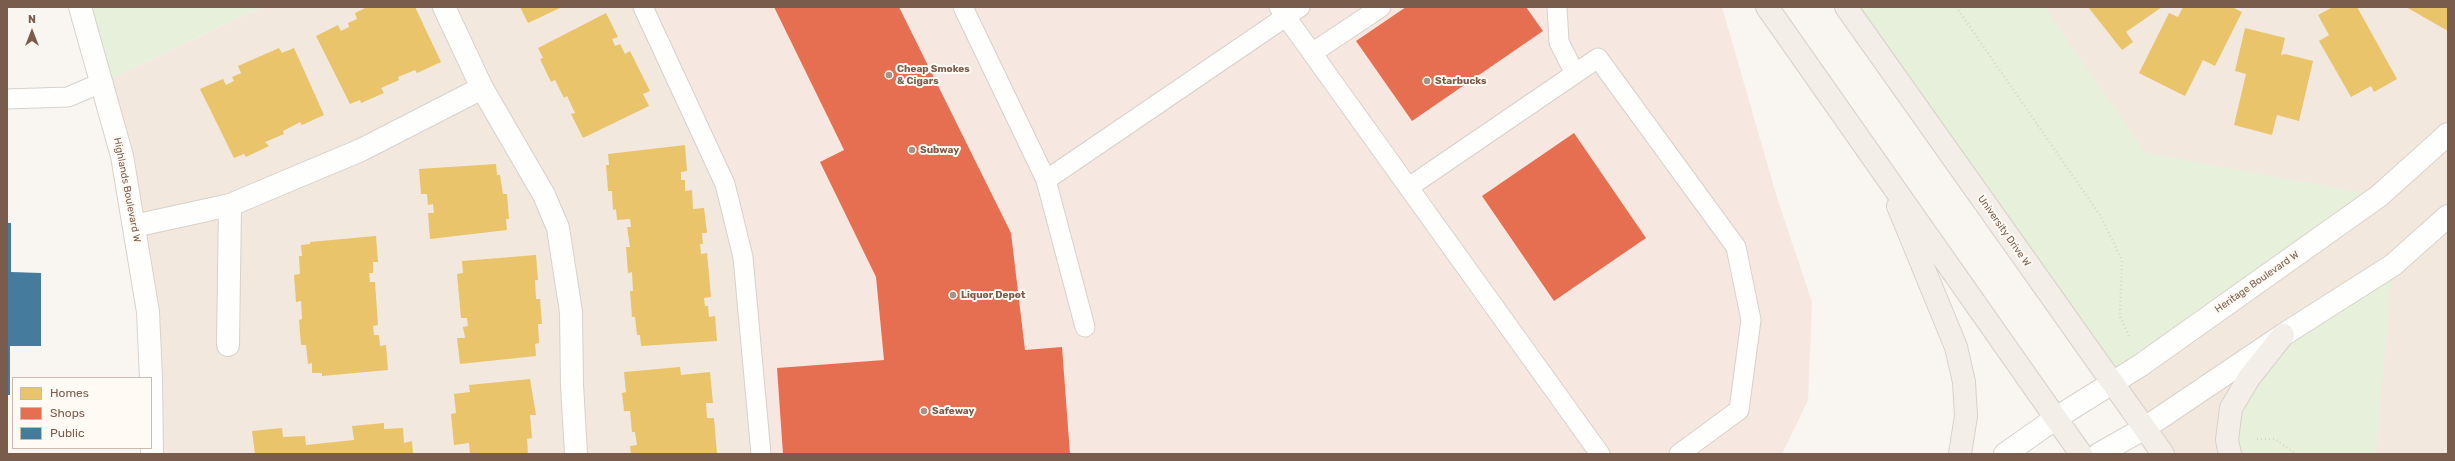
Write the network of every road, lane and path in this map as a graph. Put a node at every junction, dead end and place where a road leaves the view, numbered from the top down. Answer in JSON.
{"nodes":[{"id":1,"x":80,"y":7,"type":"edge"},
{"id":2,"x":444,"y":7,"type":"edge"},
{"id":3,"x":642,"y":7,"type":"edge"},
{"id":4,"x":964,"y":7,"type":"edge"},
{"id":5,"x":1381,"y":7,"type":"edge"},
{"id":6,"x":1557,"y":7,"type":"edge"},
{"id":7,"x":1767,"y":7,"type":"edge"},
{"id":8,"x":1846,"y":7,"type":"edge"},
{"id":9,"x":1956,"y":7,"type":"edge"},
{"id":10,"x":1289,"y":10,"type":"edge"},
{"id":11,"x":1312,"y":53,"type":"junction"},
{"id":12,"x":1575,"y":74,"type":"junction"},
{"id":13,"x":102,"y":82,"type":"junction"},
{"id":14,"x":482,"y":88,"type":"junction"},
{"id":15,"x":7,"y":99,"type":"edge"},
{"id":16,"x":2448,"y":134,"type":"edge"},
{"id":17,"x":1881,"y":166,"type":"junction"},
{"id":18,"x":1046,"y":180,"type":"junction"},
{"id":19,"x":1409,"y":187,"type":"junction"},
{"id":20,"x":230,"y":205,"type":"junction"},
{"id":21,"x":2448,"y":216,"type":"edge"},
{"id":22,"x":134,"y":226,"type":"junction"},
{"id":23,"x":1085,"y":327,"type":"dead end"},
{"id":24,"x":2283,"y":335,"type":"junction"},
{"id":25,"x":228,"y":345,"type":"dead end"},
{"id":26,"x":2141,"y":365,"type":"junction"},
{"id":27,"x":151,"y":377,"type":"edge"},
{"id":28,"x":2113,"y":384,"type":"junction"},
{"id":29,"x":2056,"y":418,"type":"junction"},
{"id":30,"x":2145,"y":428,"type":"junction"},
{"id":31,"x":2228,"y":447,"type":"edge"},
{"id":32,"x":576,"y":454,"type":"edge"},
{"id":33,"x":761,"y":454,"type":"edge"},
{"id":34,"x":1600,"y":454,"type":"edge"},
{"id":35,"x":1679,"y":454,"type":"edge"},
{"id":36,"x":1960,"y":454,"type":"edge"},
{"id":37,"x":2005,"y":454,"type":"edge"},
{"id":38,"x":2081,"y":454,"type":"edge"},
{"id":39,"x":2099,"y":454,"type":"edge"},
{"id":40,"x":2163,"y":454,"type":"edge"},
{"id":41,"x":2296,"y":454,"type":"edge"}],
"edges":[{"from":1,"to":13,"type":"street","name":"Highlands Boulevard W"},
{"from":2,"to":14,"type":"street"},
{"from":3,"to":33,"type":"lane"},
{"from":4,"to":18,"type":"lane"},
{"from":5,"to":11,"type":"lane"},
{"from":6,"to":12,"type":"lane"},
{"from":7,"to":17,"type":"main road"},
{"from":8,"to":28,"type":"main road","name":"University Drive W"},
{"from":9,"to":26,"type":"path"},
{"from":10,"to":11,"type":"lane"},
{"from":10,"to":18,"type":"lane"},
{"from":11,"to":19,"type":"lane"},
{"from":12,"to":19,"type":"lane"},
{"from":12,"to":35,"type":"lane"},
{"from":13,"to":15,"type":"lane"},
{"from":13,"to":22,"type":"street","name":"Highlands Boulevard W"},
{"from":14,"to":20,"type":"street"},
{"from":14,"to":32,"type":"street"},
{"from":16,"to":26,"type":"street","name":"Heritage Boulevard W"},
{"from":17,"to":29,"type":"main road"},
{"from":17,"to":36,"type":"main road"},
{"from":18,"to":23,"type":"lane"},
{"from":19,"to":34,"type":"lane"},
{"from":20,"to":22,"type":"street"},
{"from":20,"to":25,"type":"street"},
{"from":21,"to":24,"type":"street"},
{"from":22,"to":27,"type":"street","name":"Highlands Boulevard W"},
{"from":24,"to":30,"type":"street"},
{"from":24,"to":31,"type":"main road"},
{"from":26,"to":28,"type":"street","name":"Heritage Boulevard W"},
{"from":28,"to":29,"type":"street","name":"Heritage Boulevard W"},
{"from":28,"to":30,"type":"main road","name":"University Drive W"},
{"from":29,"to":37,"type":"street","name":"Heritage Boulevard W"},
{"from":29,"to":38,"type":"main road"},
{"from":30,"to":39,"type":"street"},
{"from":30,"to":40,"type":"main road","name":"University Drive W"},
{"from":31,"to":41,"type":"path"}]}
